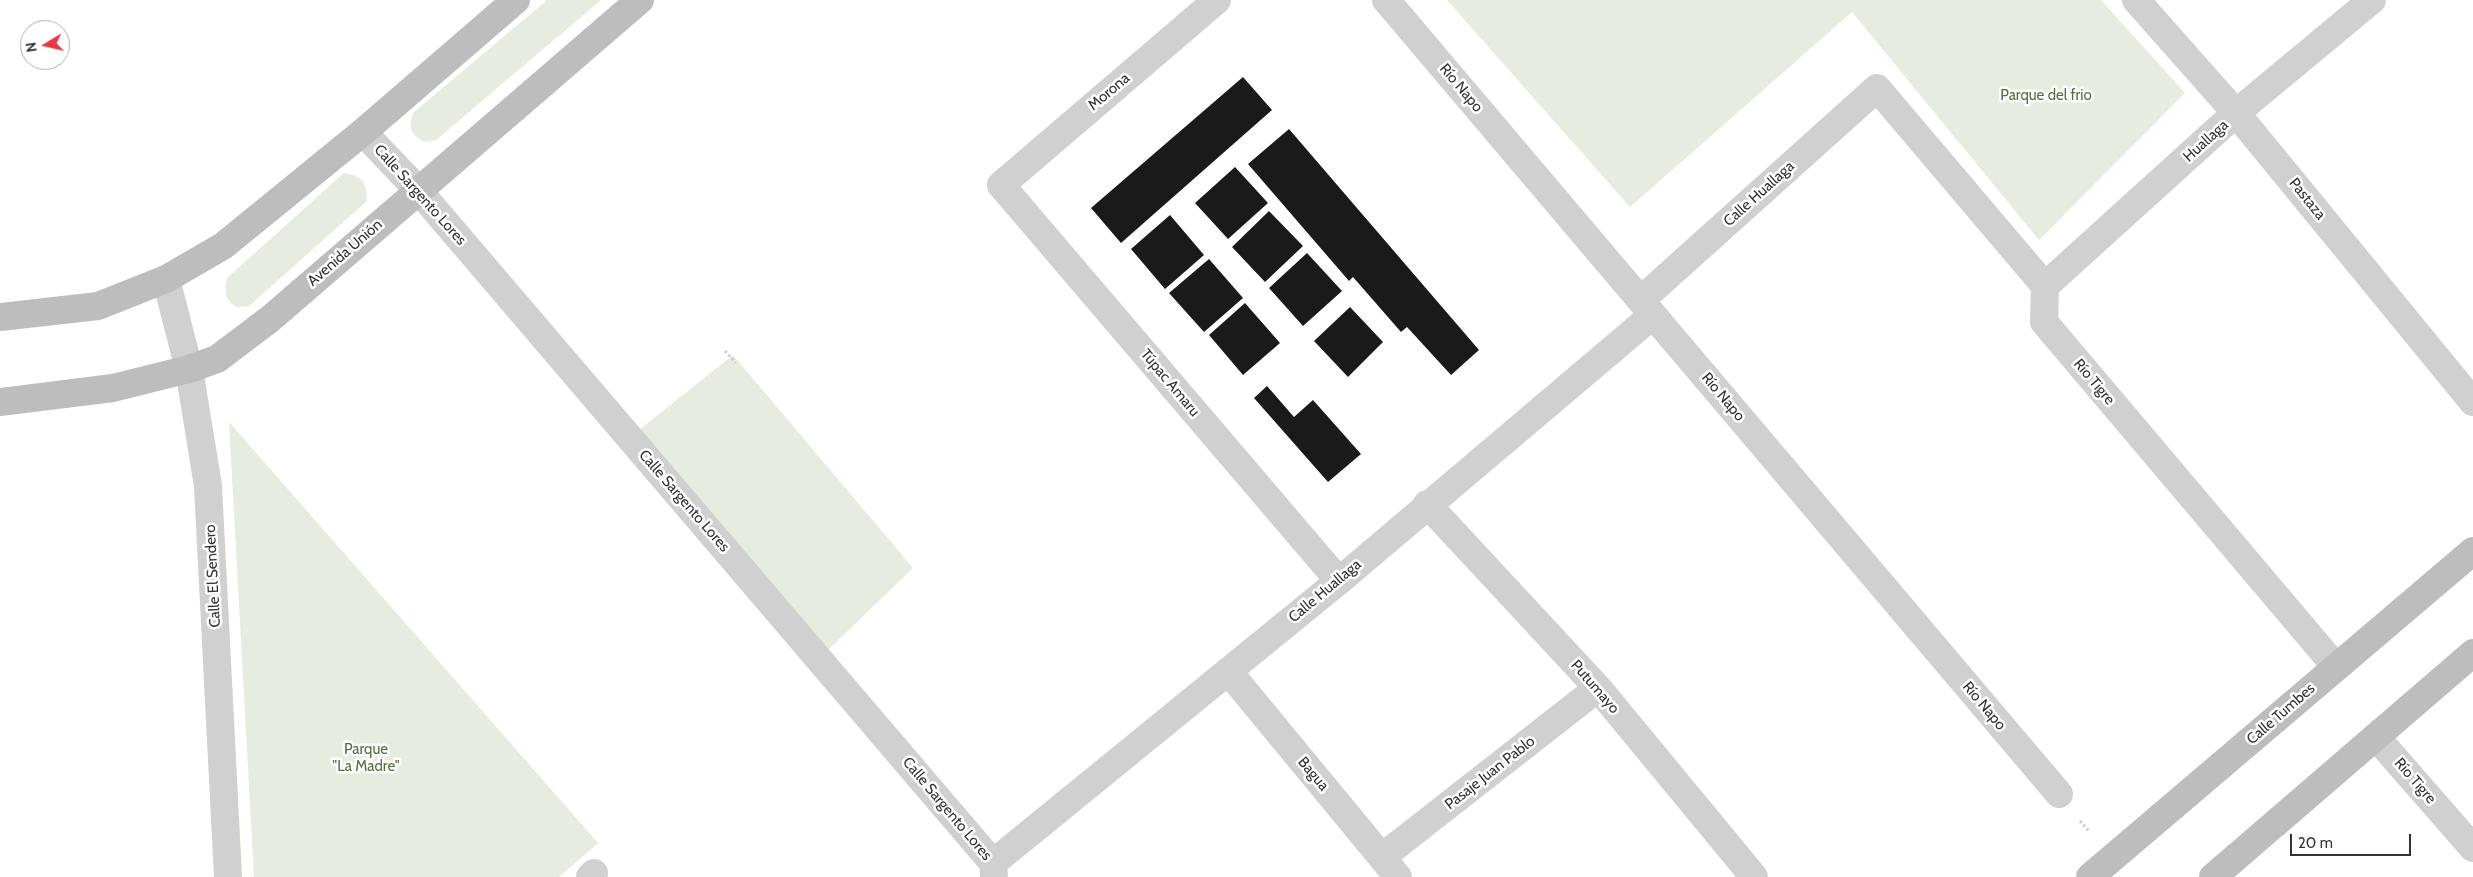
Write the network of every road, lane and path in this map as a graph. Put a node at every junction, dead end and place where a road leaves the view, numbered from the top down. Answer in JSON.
{"nodes":[{"id":1,"x":516,"y":0,"type":"edge"},
{"id":2,"x":640,"y":0,"type":"edge"},
{"id":3,"x":1218,"y":0,"type":"edge"},
{"id":4,"x":1386,"y":0,"type":"edge"},
{"id":5,"x":2136,"y":0,"type":"edge"},
{"id":6,"x":2372,"y":0,"type":"edge"},
{"id":7,"x":2236,"y":113,"type":"junction"},
{"id":8,"x":363,"y":132,"type":"junction"},
{"id":9,"x":1001,"y":185,"type":"joint"},
{"id":10,"x":418,"y":190,"type":"junction"},
{"id":11,"x":166,"y":279,"type":"junction"},
{"id":12,"x":2045,"y":286,"type":"junction"},
{"id":13,"x":1647,"y":307,"type":"junction"},
{"id":14,"x":0,"y":317,"type":"edge"},
{"id":15,"x":725,"y":351,"type":"dead end"},
{"id":16,"x":736,"y":363,"type":"dead end"},
{"id":17,"x":189,"y":369,"type":"junction"},
{"id":18,"x":0,"y":402,"type":"edge"},
{"id":19,"x":2473,"y":402,"type":"edge"},
{"id":20,"x":1427,"y":504,"type":"junction"},
{"id":21,"x":2473,"y":551,"type":"edge"},
{"id":22,"x":1339,"y":581,"type":"junction"},
{"id":23,"x":2473,"y":653,"type":"edge"},
{"id":24,"x":2336,"y":667,"type":"junction"},
{"id":25,"x":1228,"y":671,"type":"junction"},
{"id":26,"x":1598,"y":688,"type":"junction"},
{"id":27,"x":2376,"y":737,"type":"junction"},
{"id":28,"x":2059,"y":794,"type":"joint"},
{"id":29,"x":2473,"y":848,"type":"edge"},
{"id":30,"x":2111,"y":859,"type":"junction"},
{"id":31,"x":1390,"y":867,"type":"edge"},
{"id":32,"x":994,"y":870,"type":"edge"},
{"id":33,"x":228,"y":877,"type":"edge"},
{"id":34,"x":1754,"y":877,"type":"edge"},
{"id":35,"x":2090,"y":877,"type":"edge"},
{"id":36,"x":2214,"y":877,"type":"edge"}],
"edges":[{"from":1,"to":8,"type":"street"},
{"from":2,"to":10,"type":"street","name":"Avenida Unión"},
{"from":3,"to":9,"type":"street","name":"Morona"},
{"from":4,"to":13,"type":"street","name":"Río Napo"},
{"from":5,"to":7,"type":"street","name":"Pastaza"},
{"from":6,"to":7,"type":"street","name":"Huallaga"},
{"from":7,"to":12,"type":"street","name":"Huallaga"},
{"from":7,"to":19,"type":"street","name":"Pastaza"},
{"from":8,"to":10,"type":"street","name":"Calle Sargento Lores"},
{"from":8,"to":11,"type":"street"},
{"from":9,"to":22,"type":"street","name":"Túpac Amaru"},
{"from":10,"to":17,"type":"street","name":"Avenida Unión"},
{"from":10,"to":32,"type":"street","name":"Calle Sargento Lores"},
{"from":11,"to":14,"type":"street"},
{"from":11,"to":17,"type":"street","name":"Calle El Sendero"},
{"from":12,"to":13,"type":"street","name":"Calle Huallaga"},
{"from":12,"to":24,"type":"street","name":"Río Tigre"},
{"from":13,"to":20,"type":"street","name":"Calle Huallaga"},
{"from":13,"to":28,"type":"street","name":"Río Napo"},
{"from":15,"to":16,"type":"path"},
{"from":17,"to":18,"type":"street","name":"Avenida Unión"},
{"from":17,"to":33,"type":"street","name":"Calle El Sendero"},
{"from":20,"to":22,"type":"street","name":"Calle Huallaga"},
{"from":20,"to":26,"type":"street","name":"Putumayo"},
{"from":21,"to":24,"type":"street","name":"Calle Tumbes"},
{"from":22,"to":25,"type":"street","name":"Calle Huallaga"},
{"from":23,"to":27,"type":"street"},
{"from":24,"to":30,"type":"street","name":"Calle Tumbes"},
{"from":25,"to":31,"type":"street","name":"Bagua"},
{"from":25,"to":32,"type":"street","name":"Calle Huallaga"},
{"from":26,"to":31,"type":"street","name":"Pasaje Juan Pablo"},
{"from":26,"to":34,"type":"street","name":"Putumayo"},
{"from":27,"to":29,"type":"street","name":"Río Tigre"},
{"from":27,"to":36,"type":"street"},
{"from":28,"to":30,"type":"path"},
{"from":30,"to":35,"type":"street","name":"Calle Tumbes"}]}
